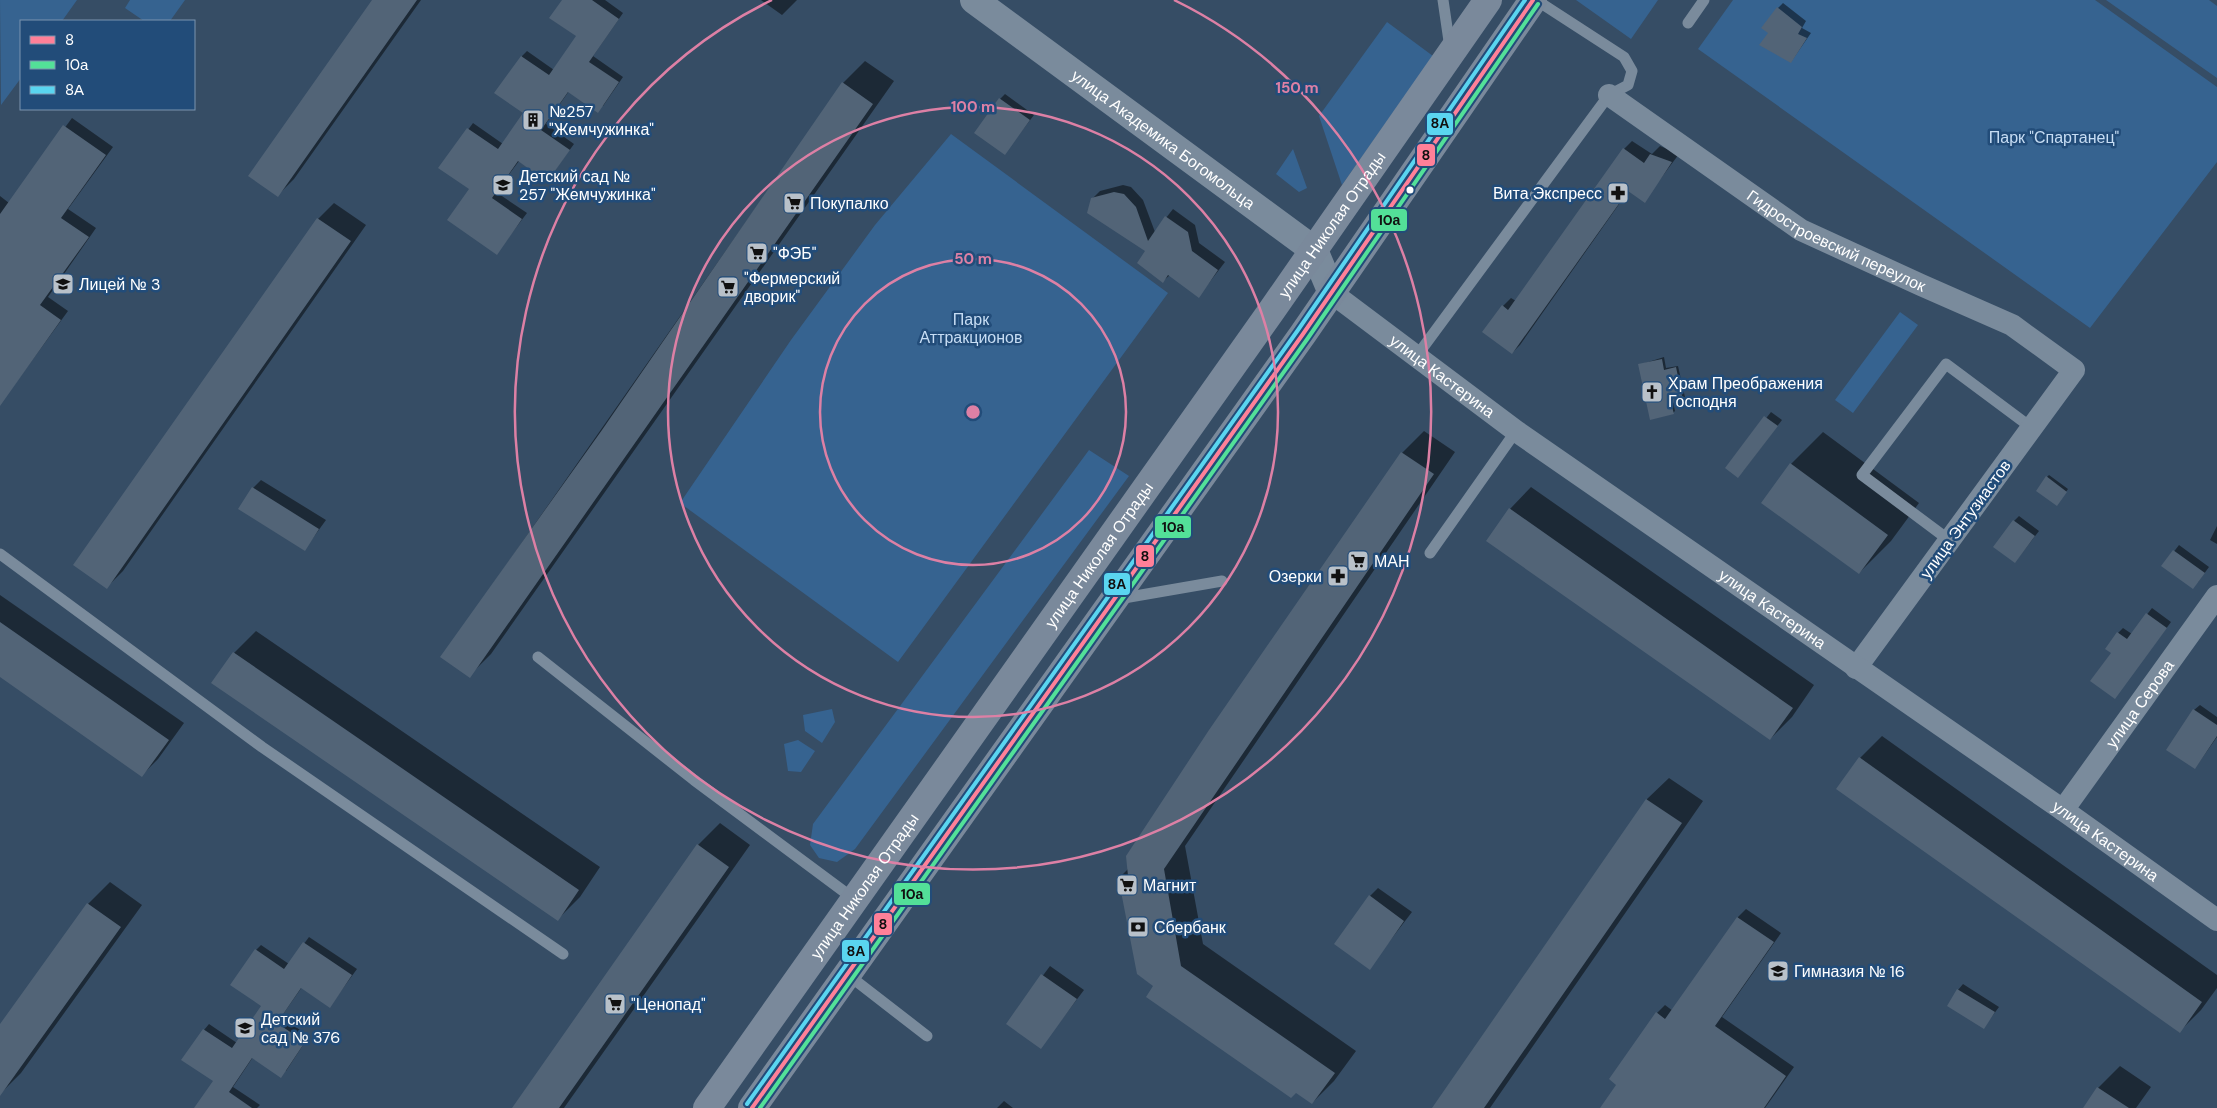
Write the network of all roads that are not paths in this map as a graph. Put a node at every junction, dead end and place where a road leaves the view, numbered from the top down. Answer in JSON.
{"nodes":[{"id":1,"x":974,"y":0,"type":"edge"},
{"id":2,"x":1443,"y":0,"type":"edge"},
{"id":3,"x":1488,"y":0,"type":"edge"},
{"id":4,"x":1534,"y":0,"type":"edge"},
{"id":5,"x":1704,"y":0,"type":"edge"},
{"id":6,"x":1688,"y":23,"type":"dead end"},
{"id":7,"x":1451,"y":53,"type":"junction"},
{"id":8,"x":1609,"y":95,"type":"junction"},
{"id":9,"x":1314,"y":250,"type":"junction"},
{"id":10,"x":1332,"y":293,"type":"junction"},
{"id":11,"x":1416,"y":357,"type":"junction"},
{"id":12,"x":2074,"y":370,"type":"joint"},
{"id":13,"x":2032,"y":428,"type":"junction"},
{"id":14,"x":1516,"y":431,"type":"junction"},
{"id":15,"x":1949,"y":540,"type":"junction"},
{"id":16,"x":1430,"y":553,"type":"dead end"},
{"id":17,"x":0,"y":554,"type":"edge"},
{"id":18,"x":1222,"y":581,"type":"dead end"},
{"id":19,"x":2217,"y":596,"type":"edge"},
{"id":20,"x":1114,"y":600,"type":"junction"},
{"id":21,"x":538,"y":657,"type":"dead end"},
{"id":22,"x":1856,"y":668,"type":"junction"},
{"id":23,"x":2063,"y":810,"type":"junction"},
{"id":24,"x":854,"y":899,"type":"junction"},
{"id":25,"x":2217,"y":920,"type":"edge"},
{"id":26,"x":563,"y":954,"type":"dead end"},
{"id":27,"x":847,"y":974,"type":"junction"},
{"id":28,"x":927,"y":1036,"type":"dead end"},
{"id":29,"x":707,"y":1108,"type":"edge"},
{"id":30,"x":752,"y":1108,"type":"edge"}],
"edges":[{"from":1,"to":9,"type":"street","name":"улица Академика Богомольца"},
{"from":2,"to":7,"type":"lane"},
{"from":3,"to":7,"type":"main road","name":"улица Николая Отрады"},
{"from":4,"to":8,"type":"lane"},
{"from":4,"to":10,"type":"main road"},
{"from":5,"to":6,"type":"lane"},
{"from":7,"to":9,"type":"main road","name":"улица Николая Отрады"},
{"from":8,"to":11,"type":"lane"},
{"from":8,"to":12,"type":"street","name":"Гидростроевский переулок"},
{"from":9,"to":10,"type":"street"},
{"from":9,"to":24,"type":"main road","name":"улица Николая Отрады"},
{"from":10,"to":11,"type":"street","name":"улица Кастерина"},
{"from":10,"to":20,"type":"main road"},
{"from":11,"to":14,"type":"street","name":"улица Кастерина"},
{"from":12,"to":13,"type":"street","name":"улица Энтузиастов"},
{"from":13,"to":15,"type":"street","name":"улица Энтузиастов"},
{"from":13,"to":15,"type":"lane"},
{"from":14,"to":16,"type":"lane"},
{"from":14,"to":22,"type":"street","name":"улица Кастерина"},
{"from":15,"to":22,"type":"street","name":"улица Энтузиастов"},
{"from":17,"to":26,"type":"lane"},
{"from":18,"to":20,"type":"lane"},
{"from":19,"to":23,"type":"street","name":"улица Серова"},
{"from":20,"to":27,"type":"main road"},
{"from":21,"to":24,"type":"lane"},
{"from":22,"to":23,"type":"street","name":"улица Кастерина"},
{"from":23,"to":25,"type":"street","name":"улица Кастерина"},
{"from":24,"to":29,"type":"main road","name":"улица Николая Отрады"},
{"from":27,"to":28,"type":"lane"},
{"from":27,"to":30,"type":"main road"}]}
